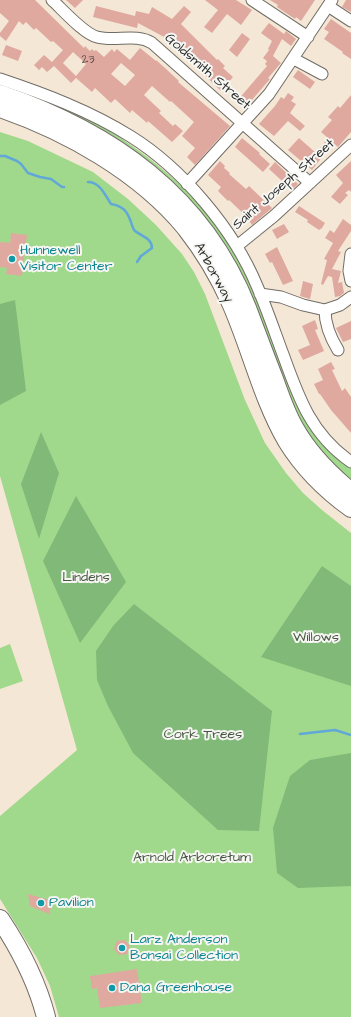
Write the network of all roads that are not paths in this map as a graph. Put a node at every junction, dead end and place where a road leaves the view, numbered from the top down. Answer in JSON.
{"nodes":[{"id":1,"x":52,"y":0,"type":"edge"},
{"id":2,"x":252,"y":0,"type":"edge"},
{"id":3,"x":330,"y":3,"type":"edge"},
{"id":4,"x":351,"y":21,"type":"edge"},
{"id":5,"x":308,"y":37,"type":"junction"},
{"id":6,"x":294,"y":59,"type":"junction"},
{"id":7,"x":322,"y":74,"type":"dead end"},
{"id":8,"x":0,"y":79,"type":"edge"},
{"id":9,"x":0,"y":94,"type":"edge"},
{"id":10,"x":0,"y":108,"type":"edge"},
{"id":11,"x":243,"y":123,"type":"junction"},
{"id":12,"x":351,"y":146,"type":"edge"},
{"id":13,"x":310,"y":183,"type":"junction"},
{"id":14,"x":187,"y":184,"type":"junction"},
{"id":15,"x":237,"y":246,"type":"junction"},
{"id":16,"x":351,"y":254,"type":"edge"},
{"id":17,"x":351,"y":281,"type":"edge"},
{"id":18,"x":260,"y":294,"type":"junction"},
{"id":19,"x":351,"y":297,"type":"edge"},
{"id":20,"x":325,"y":310,"type":"junction"},
{"id":21,"x":338,"y":350,"type":"dead end"},
{"id":22,"x":351,"y":462,"type":"edge"},
{"id":23,"x":351,"y":492,"type":"edge"},
{"id":24,"x":351,"y":508,"type":"edge"},
{"id":25,"x":0,"y":919,"type":"edge"},
{"id":26,"x":0,"y":940,"type":"edge"},
{"id":27,"x":34,"y":1017,"type":"edge"},
{"id":28,"x":46,"y":1017,"type":"edge"}],
"edges":[{"from":1,"to":11,"type":"street","name":"Goldsmith Street"},
{"from":2,"to":5,"type":"street"},
{"from":3,"to":4,"type":"street"},
{"from":3,"to":5,"type":"street"},
{"from":5,"to":6,"type":"street"},
{"from":6,"to":7,"type":"street"},
{"from":6,"to":11,"type":"street"},
{"from":8,"to":14,"type":"street"},
{"from":9,"to":23,"type":"highway","name":"Arborway"},
{"from":10,"to":24,"type":"highway","name":"Arborway"},
{"from":11,"to":13,"type":"street","name":"Goldsmith Street"},
{"from":11,"to":14,"type":"street"},
{"from":12,"to":13,"type":"street","name":"Saint Joseph Street"},
{"from":13,"to":15,"type":"street","name":"Saint Joseph Street"},
{"from":14,"to":15,"type":"street"},
{"from":15,"to":18,"type":"street"},
{"from":16,"to":17,"type":"street"},
{"from":18,"to":20,"type":"street"},
{"from":18,"to":22,"type":"street"},
{"from":19,"to":20,"type":"street"},
{"from":20,"to":21,"type":"street"},
{"from":25,"to":28,"type":"highway"},
{"from":26,"to":27,"type":"highway"}]}
